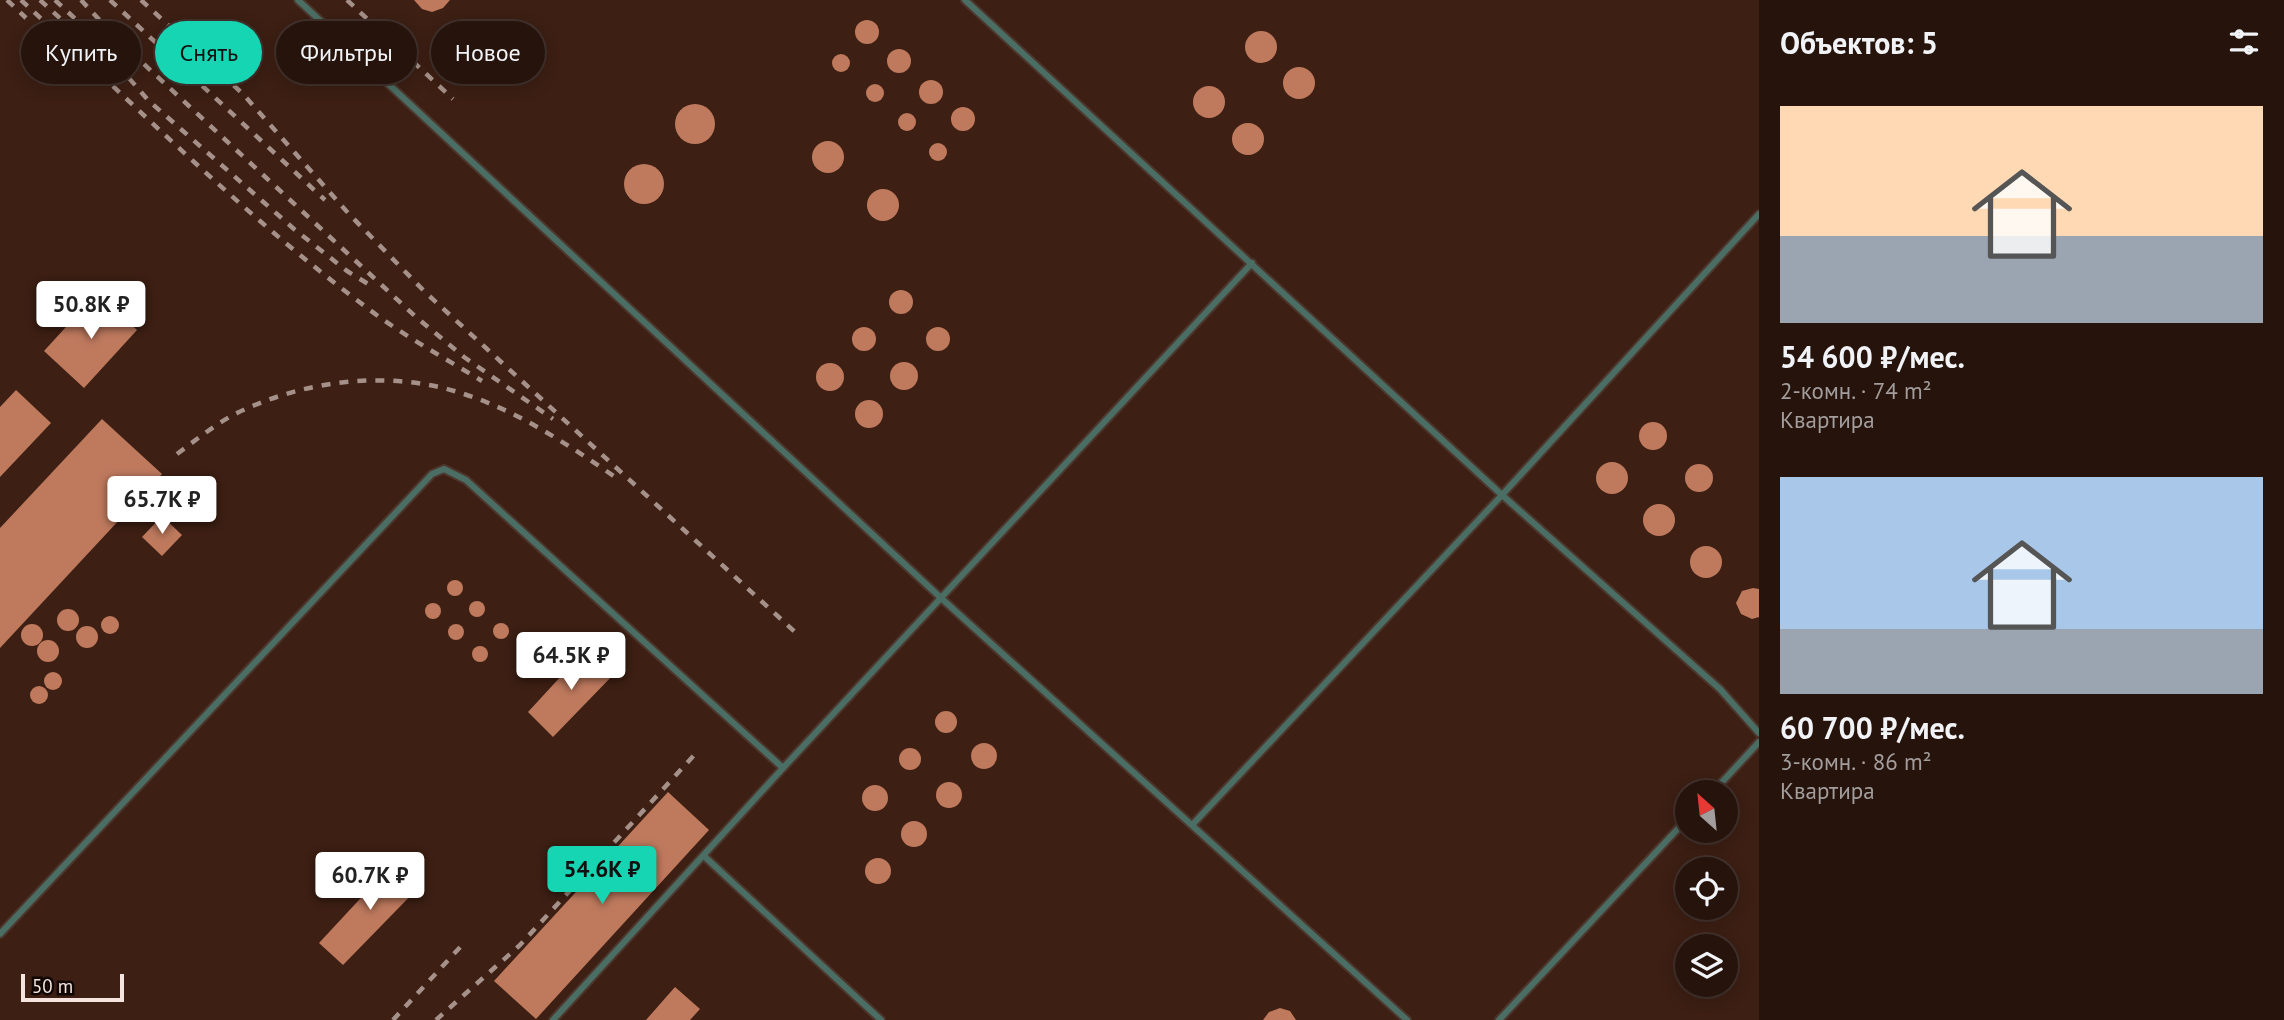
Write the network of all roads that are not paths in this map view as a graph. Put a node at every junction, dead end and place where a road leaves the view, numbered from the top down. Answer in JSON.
{"nodes":[{"id":1,"x":298,"y":0,"type":"edge"},
{"id":2,"x":965,"y":0,"type":"edge"},
{"id":3,"x":1759,"y":214,"type":"edge"},
{"id":4,"x":1251,"y":263,"type":"junction"},
{"id":5,"x":1502,"y":495,"type":"junction"},
{"id":6,"x":941,"y":598,"type":"junction"},
{"id":7,"x":1759,"y":733,"type":"edge"},
{"id":8,"x":1759,"y":742,"type":"edge"},
{"id":9,"x":783,"y":768,"type":"junction"},
{"id":10,"x":1724,"y":780,"type":"edge"},
{"id":11,"x":1193,"y":824,"type":"junction"},
{"id":12,"x":1675,"y":832,"type":"edge"},
{"id":13,"x":704,"y":856,"type":"junction"},
{"id":14,"x":0,"y":934,"type":"edge"},
{"id":15,"x":552,"y":1020,"type":"edge"},
{"id":16,"x":881,"y":1020,"type":"edge"},
{"id":17,"x":1407,"y":1020,"type":"edge"},
{"id":18,"x":1499,"y":1020,"type":"edge"}],
"edges":[{"from":1,"to":6,"type":"lane"},
{"from":2,"to":4,"type":"lane"},
{"from":3,"to":5,"type":"lane"},
{"from":4,"to":5,"type":"lane"},
{"from":4,"to":6,"type":"lane"},
{"from":5,"to":7,"type":"lane"},
{"from":5,"to":11,"type":"lane"},
{"from":6,"to":9,"type":"lane"},
{"from":6,"to":11,"type":"lane"},
{"from":8,"to":10,"type":"lane"},
{"from":9,"to":13,"type":"lane"},
{"from":9,"to":14,"type":"lane"},
{"from":11,"to":17,"type":"lane"},
{"from":12,"to":18,"type":"lane"},
{"from":13,"to":15,"type":"lane"},
{"from":13,"to":16,"type":"lane"}]}
